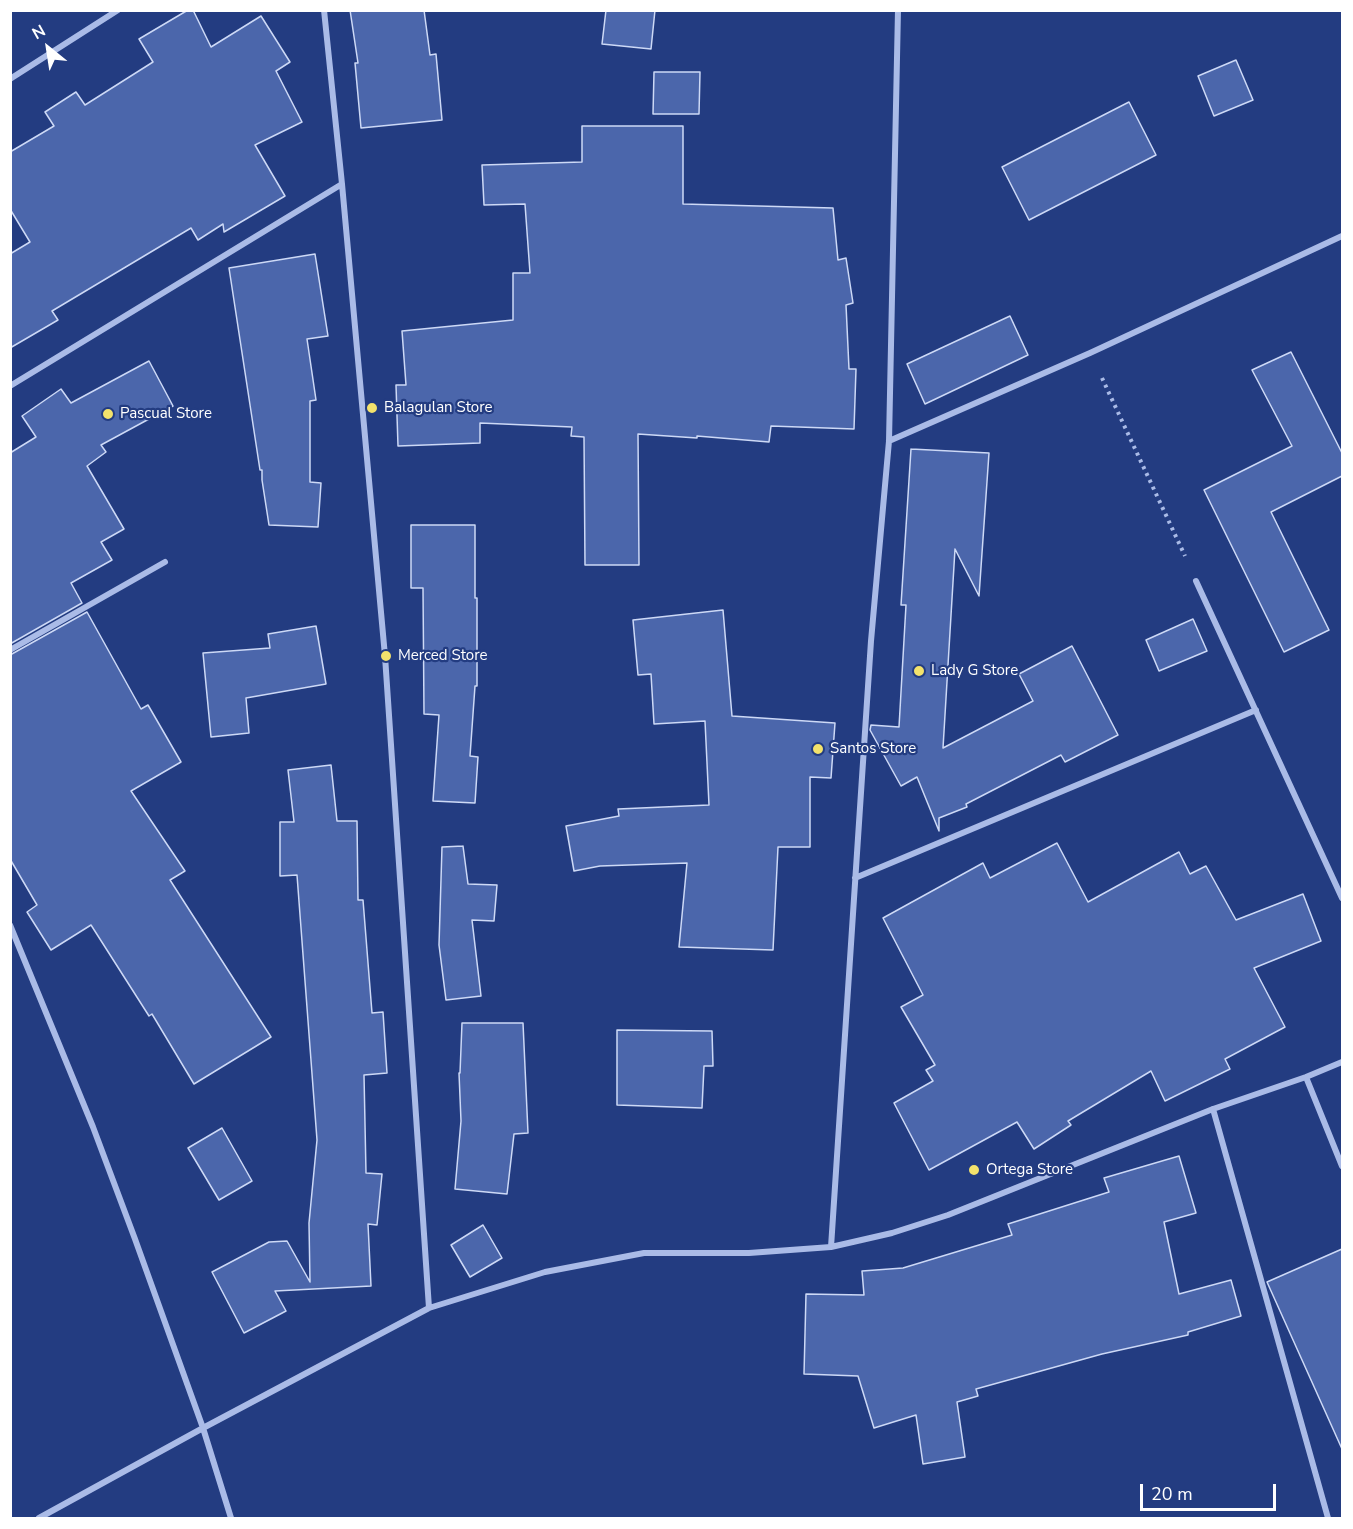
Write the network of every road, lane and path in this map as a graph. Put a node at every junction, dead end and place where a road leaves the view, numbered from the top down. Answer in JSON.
{"nodes":[{"id":1,"x":118,"y":10,"type":"edge"},
{"id":2,"x":324,"y":10,"type":"edge"},
{"id":3,"x":898,"y":10,"type":"edge"},
{"id":4,"x":10,"y":79,"type":"edge"},
{"id":5,"x":342,"y":184,"type":"junction"},
{"id":6,"x":1342,"y":236,"type":"edge"},
{"id":7,"x":1090,"y":353,"type":"junction"},
{"id":8,"x":10,"y":386,"type":"edge"},
{"id":9,"x":889,"y":441,"type":"junction"},
{"id":10,"x":165,"y":562,"type":"dead end"},
{"id":11,"x":1196,"y":581,"type":"joint"},
{"id":12,"x":10,"y":650,"type":"edge"},
{"id":13,"x":1256,"y":710,"type":"junction"},
{"id":14,"x":855,"y":878,"type":"junction"},
{"id":15,"x":1342,"y":898,"type":"edge"},
{"id":16,"x":10,"y":925,"type":"edge"},
{"id":17,"x":1342,"y":1062,"type":"edge"},
{"id":18,"x":1306,"y":1077,"type":"junction"},
{"id":19,"x":1213,"y":1109,"type":"junction"},
{"id":20,"x":1342,"y":1166,"type":"edge"},
{"id":21,"x":831,"y":1247,"type":"junction"},
{"id":22,"x":429,"y":1308,"type":"junction"},
{"id":23,"x":203,"y":1428,"type":"junction"},
{"id":24,"x":39,"y":1518,"type":"edge"},
{"id":25,"x":231,"y":1518,"type":"edge"},
{"id":26,"x":1328,"y":1518,"type":"edge"}],
"edges":[{"from":1,"to":4,"type":"street"},
{"from":2,"to":5,"type":"street"},
{"from":3,"to":9,"type":"street"},
{"from":5,"to":8,"type":"street"},
{"from":5,"to":22,"type":"street"},
{"from":6,"to":7,"type":"street"},
{"from":7,"to":9,"type":"street"},
{"from":7,"to":11,"type":"path"},
{"from":9,"to":14,"type":"street"},
{"from":10,"to":12,"type":"street"},
{"from":11,"to":13,"type":"street"},
{"from":13,"to":14,"type":"street"},
{"from":13,"to":15,"type":"street"},
{"from":14,"to":21,"type":"street"},
{"from":16,"to":23,"type":"street"},
{"from":17,"to":18,"type":"street"},
{"from":18,"to":19,"type":"street"},
{"from":18,"to":20,"type":"street"},
{"from":19,"to":21,"type":"street"},
{"from":19,"to":26,"type":"street"},
{"from":21,"to":22,"type":"street"},
{"from":22,"to":23,"type":"street"},
{"from":23,"to":24,"type":"street"},
{"from":23,"to":25,"type":"street"}]}
